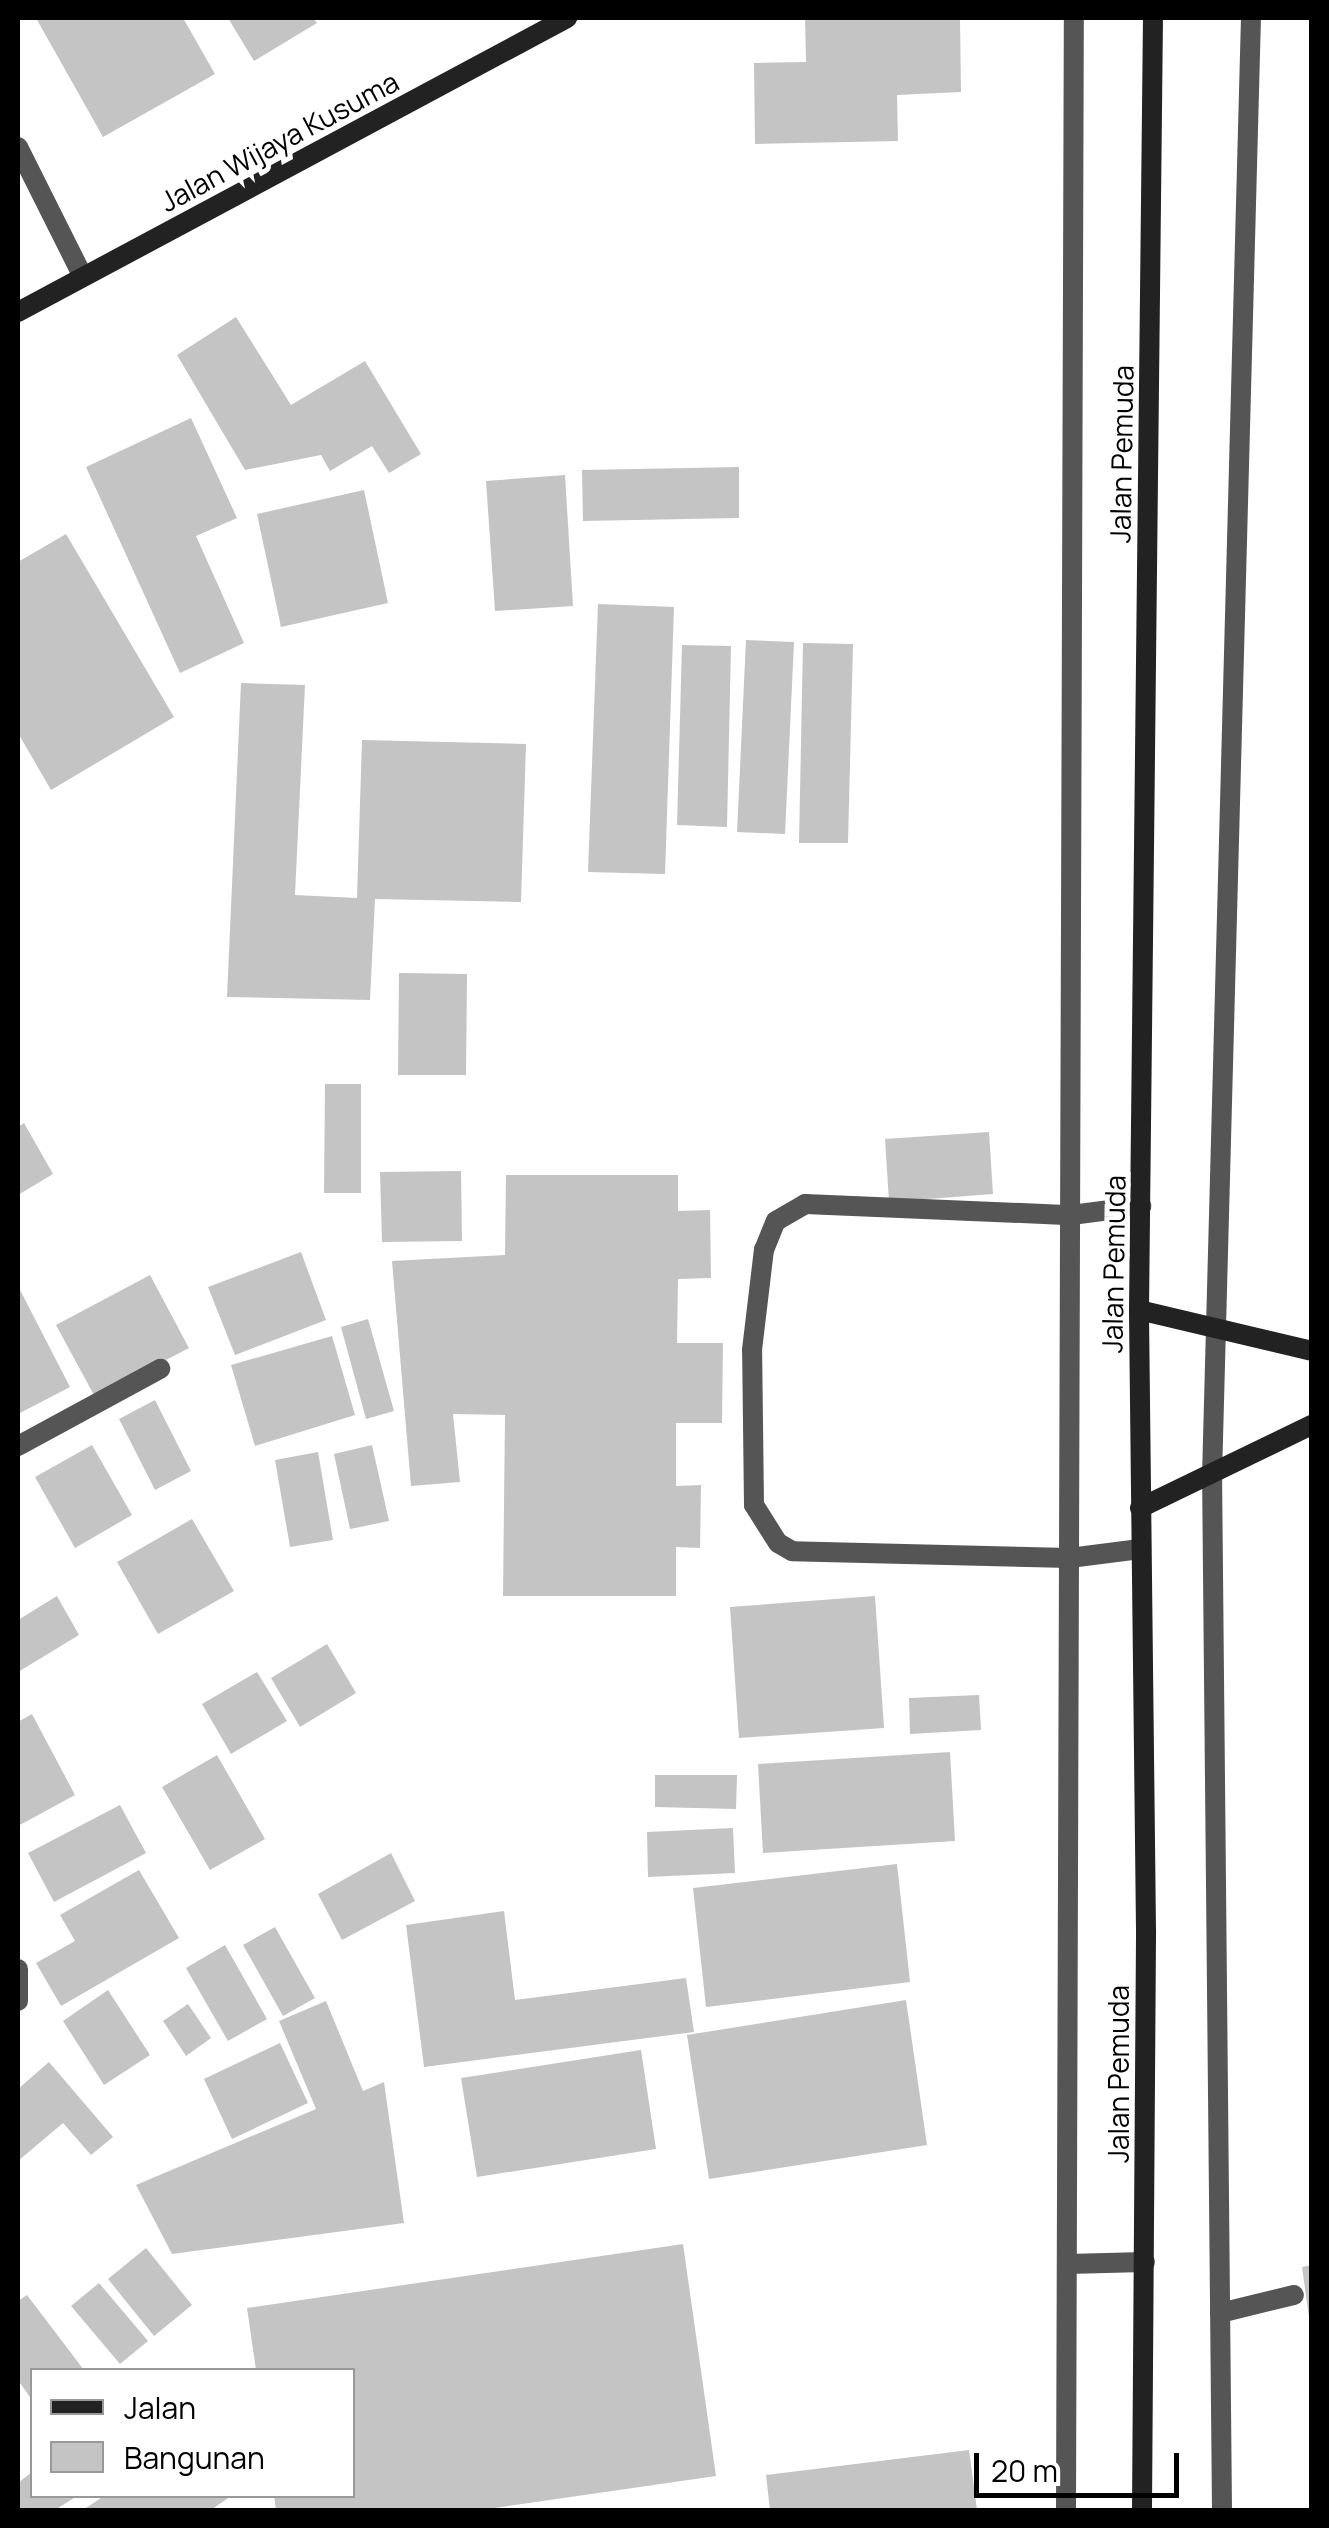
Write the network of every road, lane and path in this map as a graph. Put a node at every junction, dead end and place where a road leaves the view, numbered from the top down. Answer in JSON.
{"nodes":[{"id":1,"x":566,"y":18,"type":"edge"},
{"id":2,"x":1074,"y":18,"type":"edge"},
{"id":3,"x":1152,"y":18,"type":"edge"},
{"id":4,"x":1251,"y":18,"type":"edge"},
{"id":5,"x":18,"y":146,"type":"edge"},
{"id":6,"x":83,"y":277,"type":"junction"},
{"id":7,"x":18,"y":312,"type":"edge"},
{"id":8,"x":1141,"y":1206,"type":"junction"},
{"id":9,"x":1070,"y":1215,"type":"junction"},
{"id":10,"x":1138,"y":1310,"type":"junction"},
{"id":11,"x":1215,"y":1329,"type":"junction"},
{"id":12,"x":1312,"y":1351,"type":"edge"},
{"id":13,"x":160,"y":1369,"type":"dead end"},
{"id":14,"x":1312,"y":1424,"type":"edge"},
{"id":15,"x":18,"y":1446,"type":"edge"},
{"id":16,"x":1212,"y":1477,"type":"junction"},
{"id":17,"x":1140,"y":1508,"type":"junction"},
{"id":18,"x":1140,"y":1549,"type":"junction"},
{"id":19,"x":1070,"y":1558,"type":"junction"},
{"id":20,"x":18,"y":1969,"type":"edge"},
{"id":21,"x":18,"y":2001,"type":"edge"},
{"id":22,"x":1145,"y":2262,"type":"junction"},
{"id":23,"x":1067,"y":2264,"type":"junction"},
{"id":24,"x":1294,"y":2295,"type":"dead end"},
{"id":25,"x":1220,"y":2313,"type":"junction"},
{"id":26,"x":1066,"y":2510,"type":"edge"},
{"id":27,"x":1142,"y":2510,"type":"edge"},
{"id":28,"x":1222,"y":2510,"type":"edge"}],
"edges":[{"from":1,"to":6,"type":"main road","name":"Jalan Wijaya Kusuma"},
{"from":2,"to":9,"type":"street"},
{"from":3,"to":8,"type":"main road","name":"Jalan Pemuda"},
{"from":4,"to":11,"type":"street"},
{"from":5,"to":6,"type":"street"},
{"from":6,"to":7,"type":"main road","name":"Jalan Wijaya Kusuma"},
{"from":8,"to":9,"type":"street"},
{"from":8,"to":10,"type":"main road","name":"Jalan Pemuda"},
{"from":9,"to":19,"type":"street"},
{"from":9,"to":19,"type":"street"},
{"from":10,"to":11,"type":"main road"},
{"from":10,"to":17,"type":"main road","name":"Jalan Pemuda"},
{"from":11,"to":12,"type":"main road"},
{"from":11,"to":16,"type":"street"},
{"from":13,"to":15,"type":"street"},
{"from":14,"to":16,"type":"main road"},
{"from":16,"to":17,"type":"main road"},
{"from":16,"to":25,"type":"street"},
{"from":17,"to":18,"type":"main road","name":"Jalan Pemuda"},
{"from":18,"to":19,"type":"street"},
{"from":18,"to":22,"type":"main road","name":"Jalan Pemuda"},
{"from":19,"to":23,"type":"street"},
{"from":20,"to":21,"type":"street"},
{"from":22,"to":23,"type":"street"},
{"from":22,"to":27,"type":"main road","name":"Jalan Pemuda"},
{"from":23,"to":26,"type":"street"},
{"from":24,"to":25,"type":"street"},
{"from":25,"to":28,"type":"street"}]}
